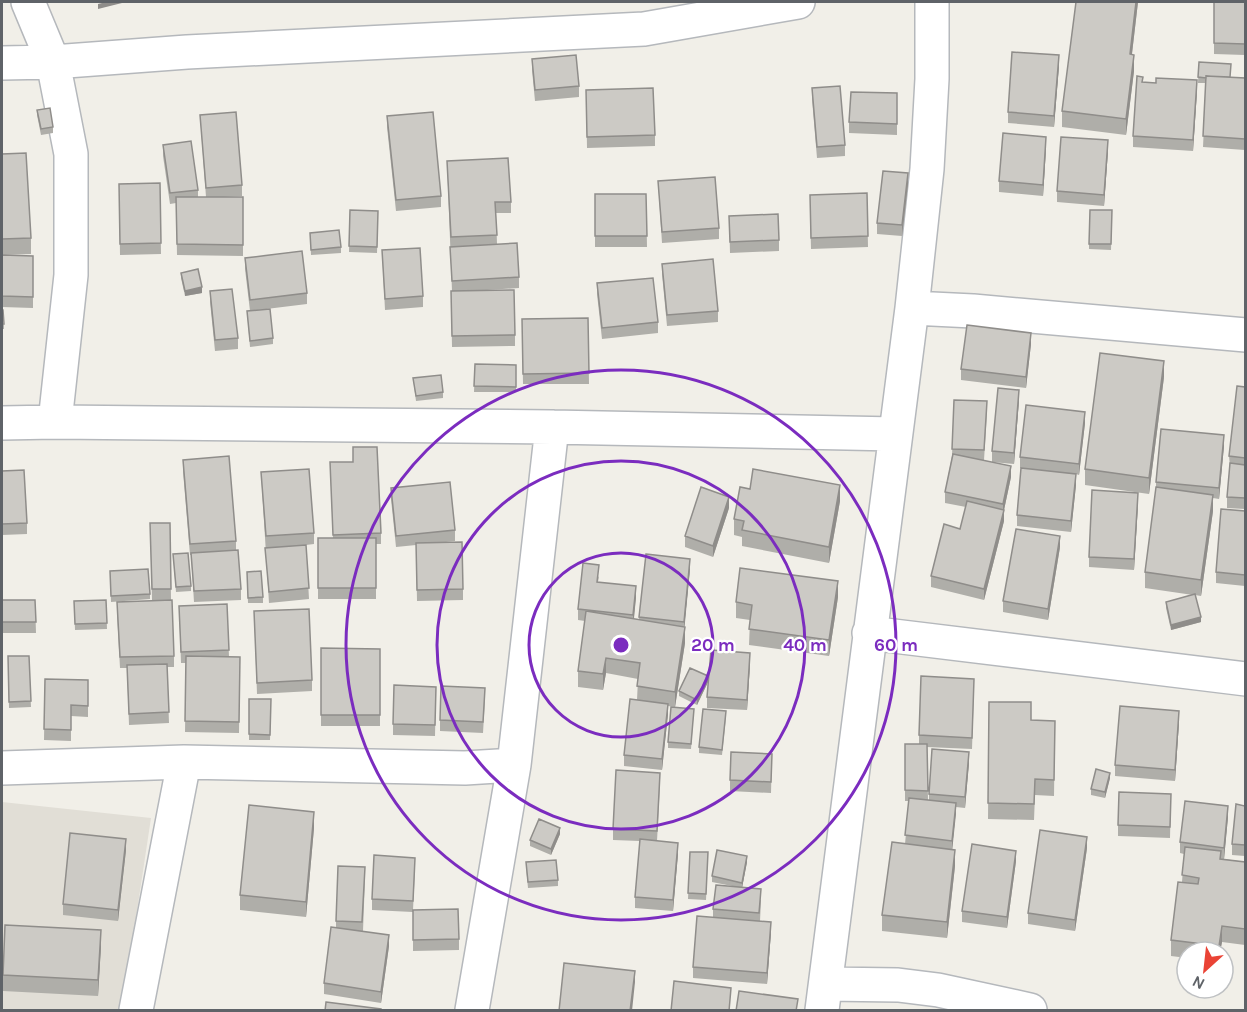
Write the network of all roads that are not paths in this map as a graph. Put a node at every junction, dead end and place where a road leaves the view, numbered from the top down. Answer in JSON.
{"nodes":[{"id":1,"x":28,"y":2,"type":"edge"},
{"id":2,"x":798,"y":2,"type":"edge"},
{"id":3,"x":932,"y":2,"type":"edge"},
{"id":4,"x":53,"y":62,"type":"junction"},
{"id":5,"x":2,"y":63,"type":"edge"},
{"id":6,"x":912,"y":308,"type":"junction"},
{"id":7,"x":1245,"y":335,"type":"edge"},
{"id":8,"x":55,"y":422,"type":"junction"},
{"id":9,"x":2,"y":423,"type":"edge"},
{"id":10,"x":552,"y":427,"type":"junction"},
{"id":11,"x":895,"y":434,"type":"junction"},
{"id":12,"x":869,"y":633,"type":"junction"},
{"id":13,"x":1245,"y":680,"type":"edge"},
{"id":14,"x":184,"y":762,"type":"junction"},
{"id":15,"x":514,"y":765,"type":"junction"},
{"id":16,"x":2,"y":768,"type":"edge"},
{"id":17,"x":825,"y":997,"type":"edge"},
{"id":18,"x":136,"y":1011,"type":"edge"},
{"id":19,"x":472,"y":1011,"type":"edge"},
{"id":20,"x":1030,"y":1011,"type":"edge"}],
"edges":[{"from":1,"to":4,"type":"street"},
{"from":2,"to":4,"type":"street"},
{"from":3,"to":6,"type":"street"},
{"from":4,"to":5,"type":"street"},
{"from":4,"to":8,"type":"street"},
{"from":6,"to":7,"type":"street"},
{"from":6,"to":11,"type":"street"},
{"from":8,"to":9,"type":"street"},
{"from":8,"to":10,"type":"street"},
{"from":10,"to":11,"type":"street"},
{"from":10,"to":15,"type":"street"},
{"from":11,"to":12,"type":"street"},
{"from":12,"to":13,"type":"street"},
{"from":12,"to":17,"type":"street"},
{"from":14,"to":15,"type":"street"},
{"from":14,"to":16,"type":"street"},
{"from":14,"to":18,"type":"street"},
{"from":15,"to":19,"type":"street"},
{"from":17,"to":20,"type":"street"}]}
